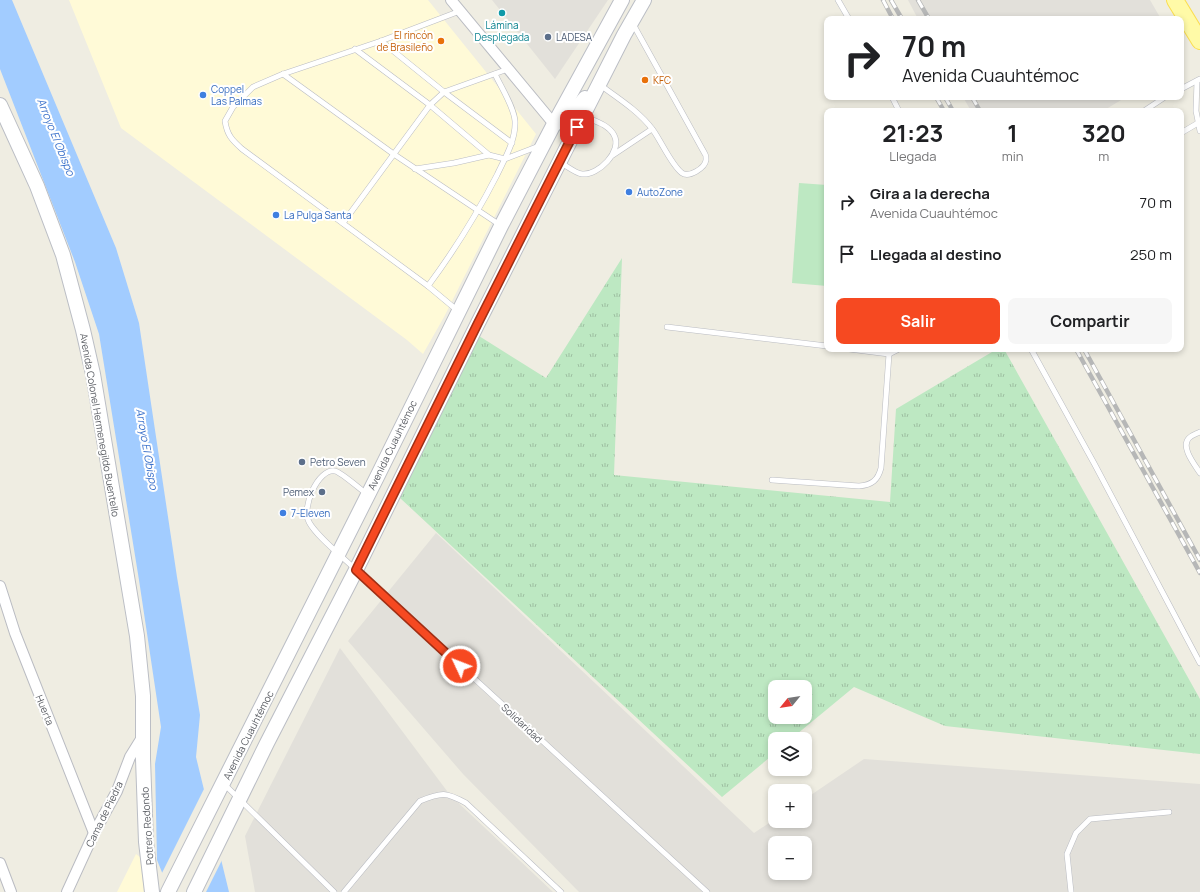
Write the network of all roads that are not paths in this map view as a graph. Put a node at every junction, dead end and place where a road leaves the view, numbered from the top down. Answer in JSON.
{"nodes":[{"id":1,"x":451,"y":0,"type":"edge"},
{"id":2,"x":622,"y":0,"type":"edge"},
{"id":3,"x":644,"y":0,"type":"edge"},
{"id":4,"x":838,"y":0,"type":"edge"},
{"id":5,"x":1176,"y":3,"type":"edge"},
{"id":6,"x":460,"y":11,"type":"junction"},
{"id":7,"x":846,"y":16,"type":"edge"},
{"id":8,"x":632,"y":21,"type":"junction"},
{"id":9,"x":381,"y":40,"type":"junction"},
{"id":10,"x":1200,"y":41,"type":"edge"},
{"id":11,"x":355,"y":49,"type":"junction"},
{"id":12,"x":508,"y":69,"type":"junction"},
{"id":13,"x":283,"y":74,"type":"junction"},
{"id":14,"x":495,"y":74,"type":"junction"},
{"id":15,"x":1199,"y":80,"type":"edge"},
{"id":16,"x":599,"y":85,"type":"junction"},
{"id":17,"x":1184,"y":88,"type":"edge"},
{"id":18,"x":444,"y":92,"type":"junction"},
{"id":19,"x":1160,"y":100,"type":"edge"},
{"id":20,"x":0,"y":105,"type":"edge"},
{"id":21,"x":430,"y":105,"type":"junction"},
{"id":22,"x":1148,"y":108,"type":"edge"},
{"id":23,"x":583,"y":116,"type":"junction"},
{"id":24,"x":1198,"y":123,"type":"junction"},
{"id":25,"x":554,"y":124,"type":"junction"},
{"id":26,"x":652,"y":129,"type":"junction"},
{"id":27,"x":1184,"y":131,"type":"edge"},
{"id":28,"x":1200,"y":131,"type":"edge"},
{"id":29,"x":512,"y":143,"type":"junction"},
{"id":30,"x":544,"y":144,"type":"junction"},
{"id":31,"x":394,"y":155,"type":"junction"},
{"id":32,"x":489,"y":155,"type":"junction"},
{"id":33,"x":613,"y":155,"type":"junction"},
{"id":34,"x":505,"y":159,"type":"junction"},
{"id":35,"x":560,"y":163,"type":"junction"},
{"id":36,"x":415,"y":169,"type":"junction"},
{"id":37,"x":550,"y":183,"type":"junction"},
{"id":38,"x":478,"y":210,"type":"junction"},
{"id":39,"x":343,"y":223,"type":"junction"},
{"id":40,"x":501,"y":226,"type":"junction"},
{"id":41,"x":428,"y":286,"type":"junction"},
{"id":42,"x":458,"y":311,"type":"junction"},
{"id":43,"x":668,"y":327,"type":"dead end"},
{"id":44,"x":824,"y":346,"type":"edge"},
{"id":45,"x":873,"y":352,"type":"edge"},
{"id":46,"x":893,"y":352,"type":"edge"},
{"id":47,"x":1033,"y":352,"type":"edge"},
{"id":48,"x":889,"y":354,"type":"junction"},
{"id":49,"x":1200,"y":432,"type":"edge"},
{"id":50,"x":1200,"y":471,"type":"edge"},
{"id":51,"x":772,"y":480,"type":"dead end"},
{"id":52,"x":368,"y":495,"type":"junction"},
{"id":53,"x":338,"y":552,"type":"junction"},
{"id":54,"x":356,"y":570,"type":"junction"},
{"id":55,"x":0,"y":586,"type":"edge"},
{"id":56,"x":1200,"y":663,"type":"edge"},
{"id":57,"x":136,"y":758,"type":"junction"},
{"id":58,"x":220,"y":790,"type":"junction"},
{"id":59,"x":236,"y":805,"type":"junction"},
{"id":60,"x":1169,"y":812,"type":"dead end"},
{"id":61,"x":94,"y":833,"type":"junction"},
{"id":62,"x":0,"y":863,"type":"edge"},
{"id":63,"x":11,"y":892,"type":"edge"},
{"id":64,"x":67,"y":892,"type":"edge"},
{"id":65,"x":152,"y":892,"type":"edge"},
{"id":66,"x":168,"y":892,"type":"edge"},
{"id":67,"x":194,"y":892,"type":"edge"},
{"id":68,"x":334,"y":892,"type":"edge"},
{"id":69,"x":344,"y":892,"type":"edge"},
{"id":70,"x":561,"y":892,"type":"edge"},
{"id":71,"x":707,"y":892,"type":"edge"},
{"id":72,"x":1071,"y":892,"type":"edge"}],
"edges":[{"from":1,"to":6,"type":"street"},
{"from":2,"to":25,"type":"main road","name":"Avenida Cuauhtémoc"},
{"from":3,"to":8,"type":"main road","name":"Avenida Cuauhtémoc"},
{"from":4,"to":7,"type":"lane"},
{"from":5,"to":10,"type":"main road"},
{"from":6,"to":9,"type":"lane"},
{"from":6,"to":12,"type":"street"},
{"from":8,"to":16,"type":"main road","name":"Avenida Cuauhtémoc"},
{"from":8,"to":26,"type":"lane"},
{"from":9,"to":11,"type":"lane"},
{"from":9,"to":18,"type":"lane"},
{"from":11,"to":13,"type":"lane"},
{"from":11,"to":21,"type":"lane"},
{"from":12,"to":14,"type":"lane"},
{"from":12,"to":25,"type":"street"},
{"from":13,"to":31,"type":"lane"},
{"from":13,"to":39,"type":"lane"},
{"from":14,"to":18,"type":"lane"},
{"from":14,"to":29,"type":"lane"},
{"from":15,"to":17,"type":"lane"},
{"from":15,"to":24,"type":"lane"},
{"from":16,"to":23,"type":"main road","name":"Avenida Cuauhtémoc"},
{"from":16,"to":25,"type":"main road"},
{"from":16,"to":26,"type":"lane"},
{"from":18,"to":21,"type":"lane"},
{"from":18,"to":29,"type":"lane"},
{"from":19,"to":22,"type":"lane"},
{"from":20,"to":57,"type":"main road","name":"Avenida Colonel Hermenegildo Buentello"},
{"from":21,"to":31,"type":"lane"},
{"from":21,"to":32,"type":"lane"},
{"from":23,"to":33,"type":"lane"},
{"from":23,"to":35,"type":"main road","name":"Avenida Cuauhtémoc"},
{"from":24,"to":27,"type":"lane"},
{"from":24,"to":28,"type":"lane"},
{"from":25,"to":30,"type":"main road","name":"Avenida Cuauhtémoc"},
{"from":25,"to":37,"type":"main road"},
{"from":26,"to":33,"type":"lane"},
{"from":29,"to":34,"type":"lane"},
{"from":30,"to":34,"type":"lane"},
{"from":30,"to":40,"type":"main road","name":"Avenida Cuauhtémoc"},
{"from":31,"to":36,"type":"lane"},
{"from":31,"to":39,"type":"lane"},
{"from":32,"to":34,"type":"lane"},
{"from":32,"to":36,"type":"lane"},
{"from":33,"to":35,"type":"lane"},
{"from":34,"to":38,"type":"lane"},
{"from":35,"to":37,"type":"main road","name":"Avenida Cuauhtémoc"},
{"from":36,"to":38,"type":"lane"},
{"from":37,"to":54,"type":"main road","name":"Avenida Cuauhtémoc"},
{"from":38,"to":40,"type":"lane"},
{"from":38,"to":41,"type":"lane"},
{"from":39,"to":41,"type":"lane"},
{"from":40,"to":42,"type":"main road","name":"Avenida Cuauhtémoc"},
{"from":41,"to":42,"type":"lane"},
{"from":42,"to":52,"type":"main road","name":"Avenida Cuauhtémoc"},
{"from":43,"to":44,"type":"lane"},
{"from":45,"to":48,"type":"lane"},
{"from":46,"to":48,"type":"lane"},
{"from":47,"to":56,"type":"lane"},
{"from":48,"to":51,"type":"lane"},
{"from":49,"to":50,"type":"lane"},
{"from":52,"to":53,"type":"main road","name":"Avenida Cuauhtémoc"},
{"from":52,"to":53,"type":"lane","name":"Solidaridad"},
{"from":53,"to":54,"type":"lane","name":"Solidaridad"},
{"from":53,"to":58,"type":"main road","name":"Avenida Cuauhtémoc"},
{"from":54,"to":59,"type":"main road","name":"Avenida Cuauhtémoc"},
{"from":54,"to":71,"type":"lane","name":"Solidaridad"},
{"from":55,"to":61,"type":"street","name":"Huerta"},
{"from":57,"to":61,"type":"street","name":"Cama de Piedra"},
{"from":57,"to":65,"type":"main road","name":"Potrero Redondo"},
{"from":58,"to":59,"type":"lane"},
{"from":58,"to":66,"type":"main road","name":"Avenida Cuauhtémoc"},
{"from":59,"to":67,"type":"main road","name":"Avenida Cuauhtémoc"},
{"from":59,"to":68,"type":"lane"},
{"from":60,"to":72,"type":"lane"},
{"from":61,"to":64,"type":"street","name":"Cama de Piedra"},
{"from":62,"to":63,"type":"street"},
{"from":69,"to":70,"type":"lane"}]}
